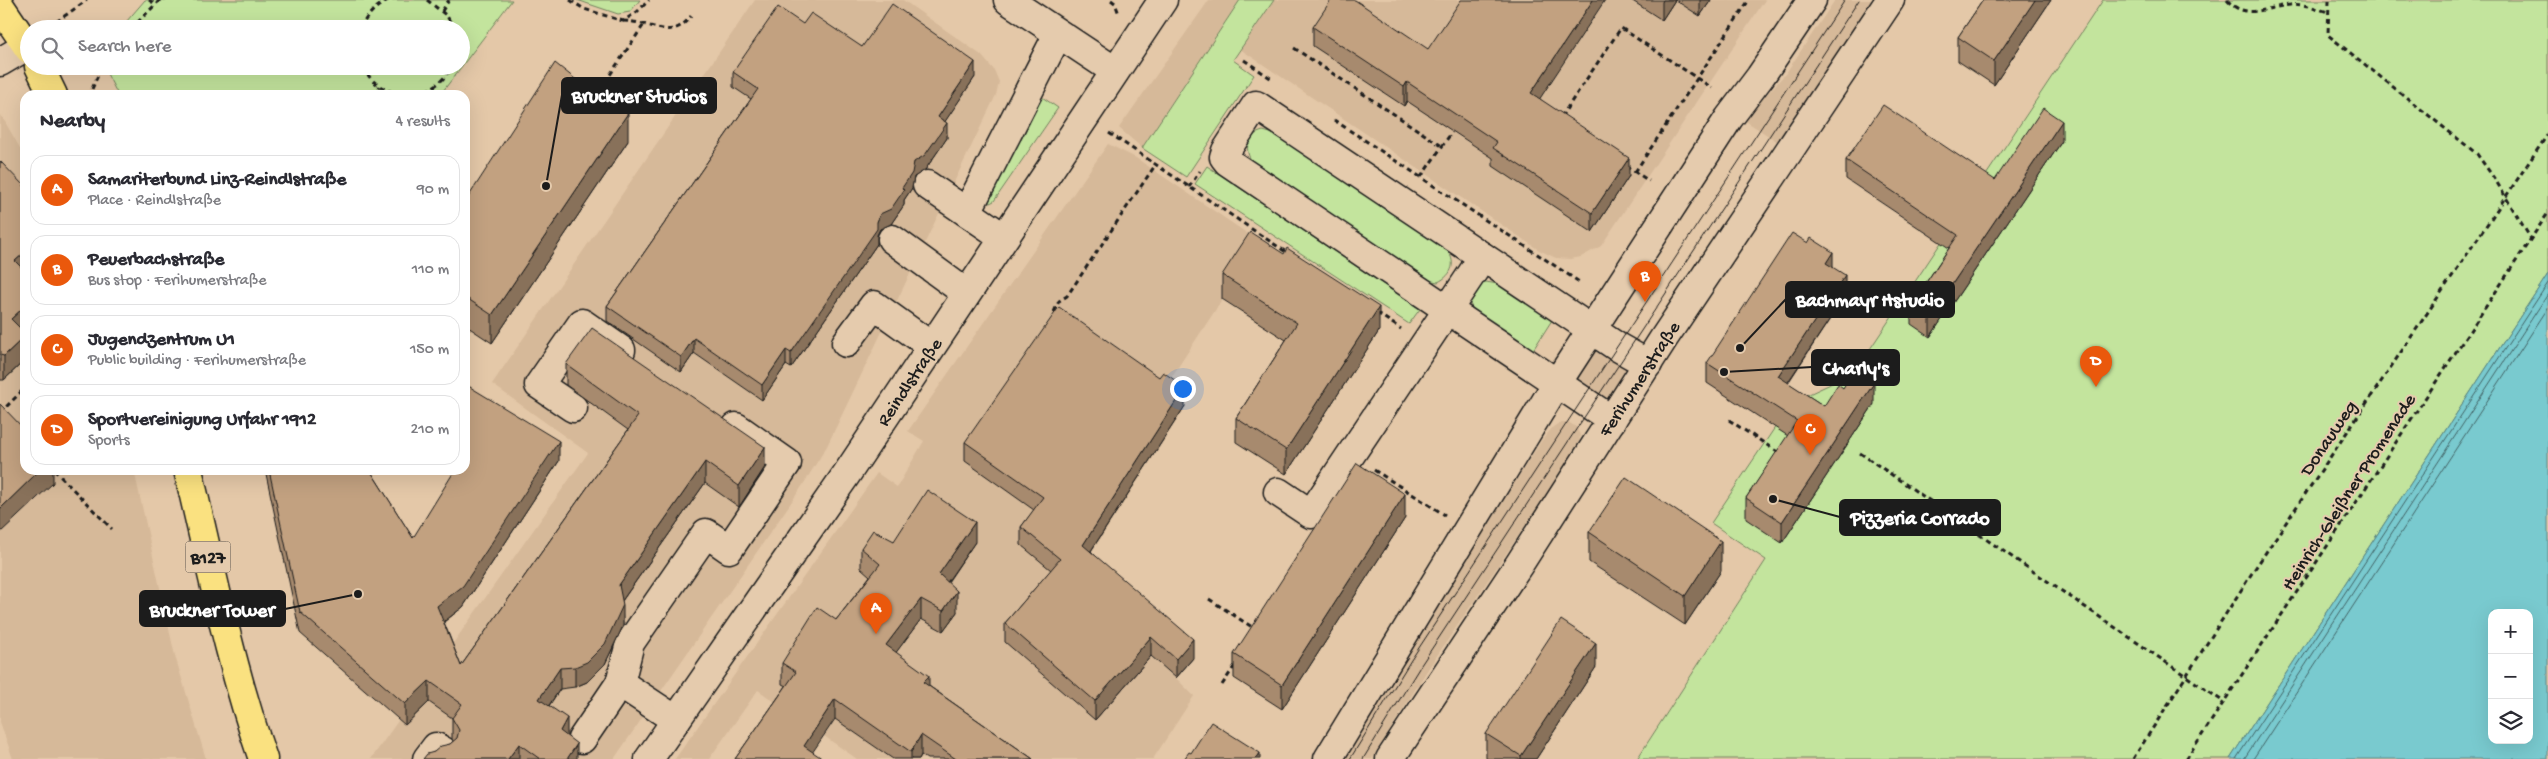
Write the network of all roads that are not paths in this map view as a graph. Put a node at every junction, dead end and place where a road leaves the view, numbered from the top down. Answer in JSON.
{"nodes":[{"id":1,"x":1008,"y":0,"type":"edge"},
{"id":2,"x":1163,"y":0,"type":"edge"},
{"id":3,"x":1812,"y":0,"type":"edge"},
{"id":4,"x":1890,"y":0,"type":"edge"},
{"id":5,"x":0,"y":6,"type":"edge"},
{"id":6,"x":1058,"y":34,"type":"junction"},
{"id":7,"x":20,"y":37,"type":"edge"},
{"id":8,"x":20,"y":57,"type":"edge"},
{"id":9,"x":0,"y":62,"type":"edge"},
{"id":10,"x":1115,"y":71,"type":"junction"},
{"id":11,"x":42,"y":75,"type":"edge"},
{"id":12,"x":50,"y":90,"type":"edge"},
{"id":13,"x":927,"y":185,"type":"dead end"},
{"id":14,"x":967,"y":212,"type":"junction"},
{"id":15,"x":1003,"y":237,"type":"junction"},
{"id":16,"x":892,"y":239,"type":"dead end"},
{"id":17,"x":1483,"y":257,"type":"junction"},
{"id":18,"x":966,"y":293,"type":"junction"},
{"id":19,"x":1447,"y":310,"type":"junction"},
{"id":20,"x":1592,"y":330,"type":"junction"},
{"id":21,"x":846,"y":343,"type":"dead end"},
{"id":22,"x":931,"y":346,"type":"junction"},
{"id":23,"x":640,"y":362,"type":"edge"},
{"id":24,"x":1648,"y":364,"type":"junction"},
{"id":25,"x":1557,"y":383,"type":"junction"},
{"id":26,"x":573,"y":408,"type":"dead end"},
{"id":27,"x":714,"y":412,"type":"edge"},
{"id":28,"x":1612,"y":420,"type":"junction"},
{"id":29,"x":189,"y":475,"type":"edge"},
{"id":30,"x":1278,"y":492,"type":"dead end"},
{"id":31,"x":620,"y":683,"type":"junction"},
{"id":32,"x":676,"y":720,"type":"junction"},
{"id":33,"x":582,"y":738,"type":"dead end"},
{"id":34,"x":263,"y":759,"type":"edge"},
{"id":35,"x":649,"y":759,"type":"edge"},
{"id":36,"x":1328,"y":759,"type":"edge"},
{"id":37,"x":1390,"y":759,"type":"edge"}],
"edges":[{"from":1,"to":6,"type":"street"},
{"from":2,"to":10,"type":"street","name":"Reindlstraße"},
{"from":3,"to":20,"type":"street"},
{"from":4,"to":24,"type":"street","name":"Ferihumerstraße"},
{"from":5,"to":7,"type":"main road"},
{"from":6,"to":10,"type":"street"},
{"from":6,"to":14,"type":"street"},
{"from":8,"to":9,"type":"street"},
{"from":10,"to":15,"type":"street","name":"Reindlstraße"},
{"from":11,"to":12,"type":"main road"},
{"from":13,"to":14,"type":"street"},
{"from":14,"to":15,"type":"street"},
{"from":15,"to":18,"type":"street","name":"Reindlstraße"},
{"from":16,"to":18,"type":"street"},
{"from":17,"to":19,"type":"street"},
{"from":17,"to":19,"type":"street"},
{"from":17,"to":20,"type":"street"},
{"from":18,"to":22,"type":"street","name":"Reindlstraße"},
{"from":19,"to":25,"type":"street"},
{"from":19,"to":30,"type":"street"},
{"from":20,"to":24,"type":"street"},
{"from":20,"to":25,"type":"street"},
{"from":21,"to":22,"type":"street"},
{"from":22,"to":32,"type":"street","name":"Reindlstraße"},
{"from":23,"to":26,"type":"street"},
{"from":24,"to":28,"type":"street","name":"Ferihumerstraße"},
{"from":25,"to":28,"type":"street"},
{"from":25,"to":36,"type":"street"},
{"from":27,"to":31,"type":"street"},
{"from":28,"to":37,"type":"street","name":"Ferihumerstraße"},
{"from":29,"to":34,"type":"main road","number":"B127"},
{"from":31,"to":32,"type":"street"},
{"from":31,"to":33,"type":"street"},
{"from":32,"to":35,"type":"street","name":"Reindlstraße"}]}
